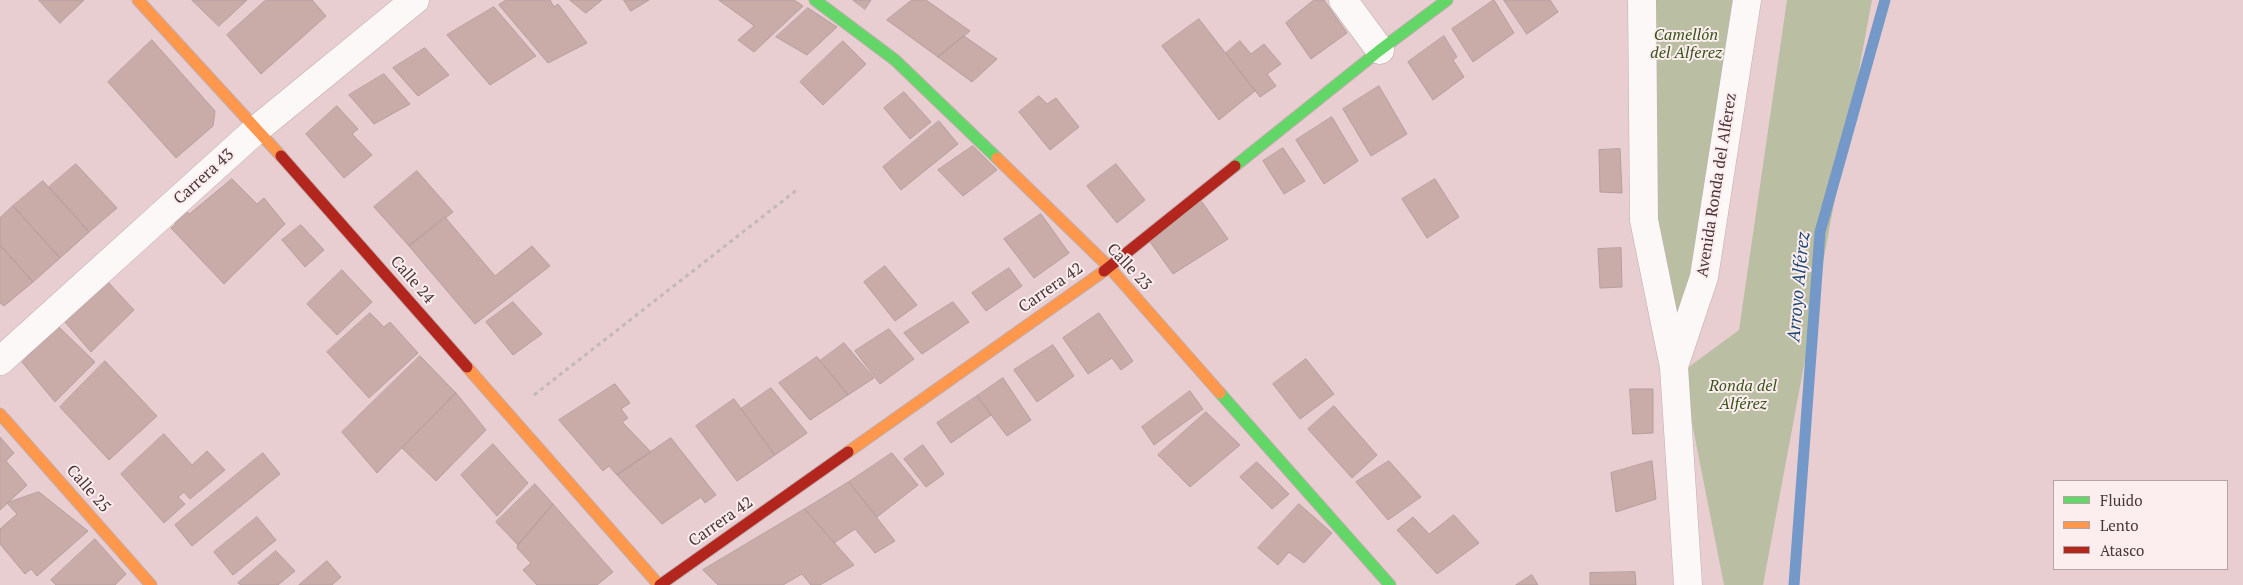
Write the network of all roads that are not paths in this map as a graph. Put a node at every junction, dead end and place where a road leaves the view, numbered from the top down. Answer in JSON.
{"nodes":[{"id":1,"x":138,"y":0,"type":"edge"},
{"id":2,"x":415,"y":0,"type":"edge"},
{"id":3,"x":815,"y":0,"type":"edge"},
{"id":4,"x":1344,"y":0,"type":"edge"},
{"id":5,"x":1447,"y":0,"type":"edge"},
{"id":6,"x":1642,"y":0,"type":"edge"},
{"id":7,"x":1747,"y":0,"type":"edge"},
{"id":8,"x":1380,"y":50,"type":"junction"},
{"id":9,"x":257,"y":129,"type":"junction"},
{"id":10,"x":1109,"y":267,"type":"junction"},
{"id":11,"x":0,"y":361,"type":"edge"},
{"id":12,"x":1674,"y":368,"type":"junction"},
{"id":13,"x":0,"y":414,"type":"edge"},
{"id":14,"x":151,"y":585,"type":"edge"},
{"id":15,"x":660,"y":585,"type":"edge"},
{"id":16,"x":1390,"y":585,"type":"edge"},
{"id":17,"x":1688,"y":585,"type":"edge"}],
"edges":[{"from":1,"to":9,"type":"street","name":"Calle 24"},
{"from":2,"to":9,"type":"street","name":"Carrera 43"},
{"from":3,"to":10,"type":"street","name":"Calle 23"},
{"from":4,"to":8,"type":"street"},
{"from":5,"to":8,"type":"street","name":"Carrera 42"},
{"from":6,"to":12,"type":"street"},
{"from":7,"to":12,"type":"street","name":"Avenida Ronda del Alferez"},
{"from":8,"to":10,"type":"street","name":"Carrera 42"},
{"from":9,"to":11,"type":"street","name":"Carrera 43"},
{"from":9,"to":15,"type":"street","name":"Calle 24"},
{"from":10,"to":15,"type":"street","name":"Carrera 42"},
{"from":10,"to":16,"type":"street","name":"Calle 23"},
{"from":12,"to":17,"type":"street"},
{"from":13,"to":14,"type":"street","name":"Calle 25"}]}
